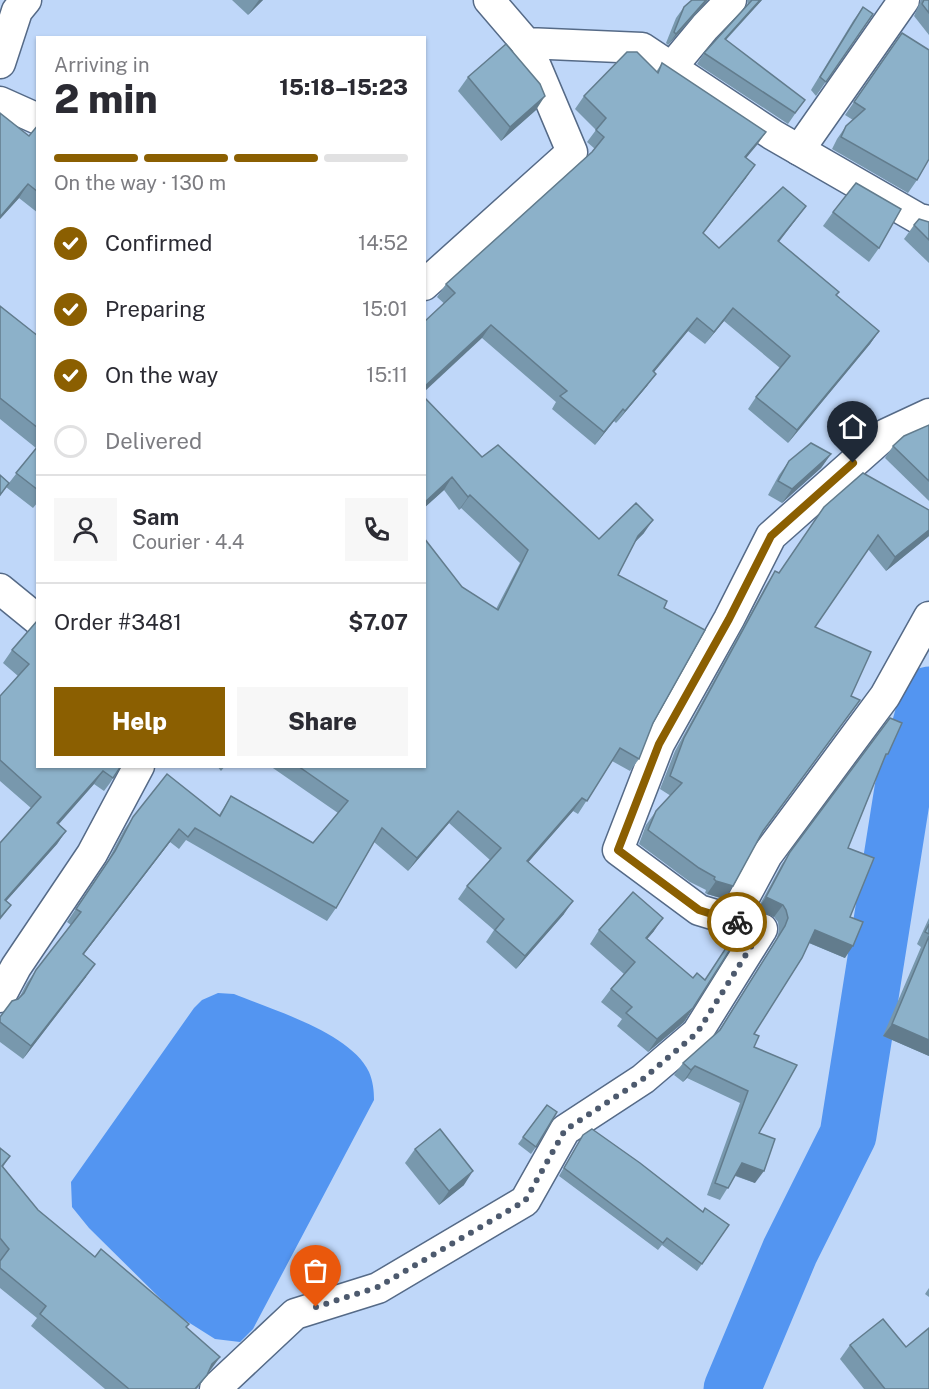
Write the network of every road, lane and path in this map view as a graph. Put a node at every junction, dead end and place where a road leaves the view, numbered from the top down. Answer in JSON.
{"nodes":[{"id":1,"x":26,"y":0,"type":"edge"},
{"id":2,"x":489,"y":0,"type":"edge"},
{"id":3,"x":731,"y":0,"type":"edge"},
{"id":4,"x":904,"y":0,"type":"edge"},
{"id":5,"x":526,"y":44,"type":"junction"},
{"id":6,"x":0,"y":63,"type":"edge"},
{"id":7,"x":671,"y":68,"type":"junction"},
{"id":8,"x":0,"y":102,"type":"edge"},
{"id":9,"x":36,"y":118,"type":"edge"},
{"id":10,"x":799,"y":150,"type":"junction"},
{"id":11,"x":929,"y":221,"type":"edge"},
{"id":12,"x":426,"y":283,"type":"edge"},
{"id":13,"x":929,"y":414,"type":"edge"},
{"id":14,"x":0,"y":589,"type":"edge"},
{"id":15,"x":929,"y":617,"type":"edge"},
{"id":16,"x":36,"y":618,"type":"edge"},
{"id":17,"x":138,"y":768,"type":"edge"},
{"id":18,"x":732,"y":920,"type":"junction"},
{"id":19,"x":0,"y":997,"type":"edge"},
{"id":20,"x":215,"y":1389,"type":"edge"}],
"edges":[{"from":1,"to":6,"type":"street"},
{"from":2,"to":5,"type":"street"},
{"from":3,"to":7,"type":"street"},
{"from":4,"to":10,"type":"street"},
{"from":5,"to":7,"type":"street"},
{"from":5,"to":12,"type":"street"},
{"from":7,"to":10,"type":"street"},
{"from":8,"to":9,"type":"street"},
{"from":10,"to":11,"type":"street"},
{"from":13,"to":18,"type":"street"},
{"from":14,"to":16,"type":"street"},
{"from":15,"to":18,"type":"street"},
{"from":17,"to":19,"type":"street"},
{"from":18,"to":20,"type":"street"}]}
